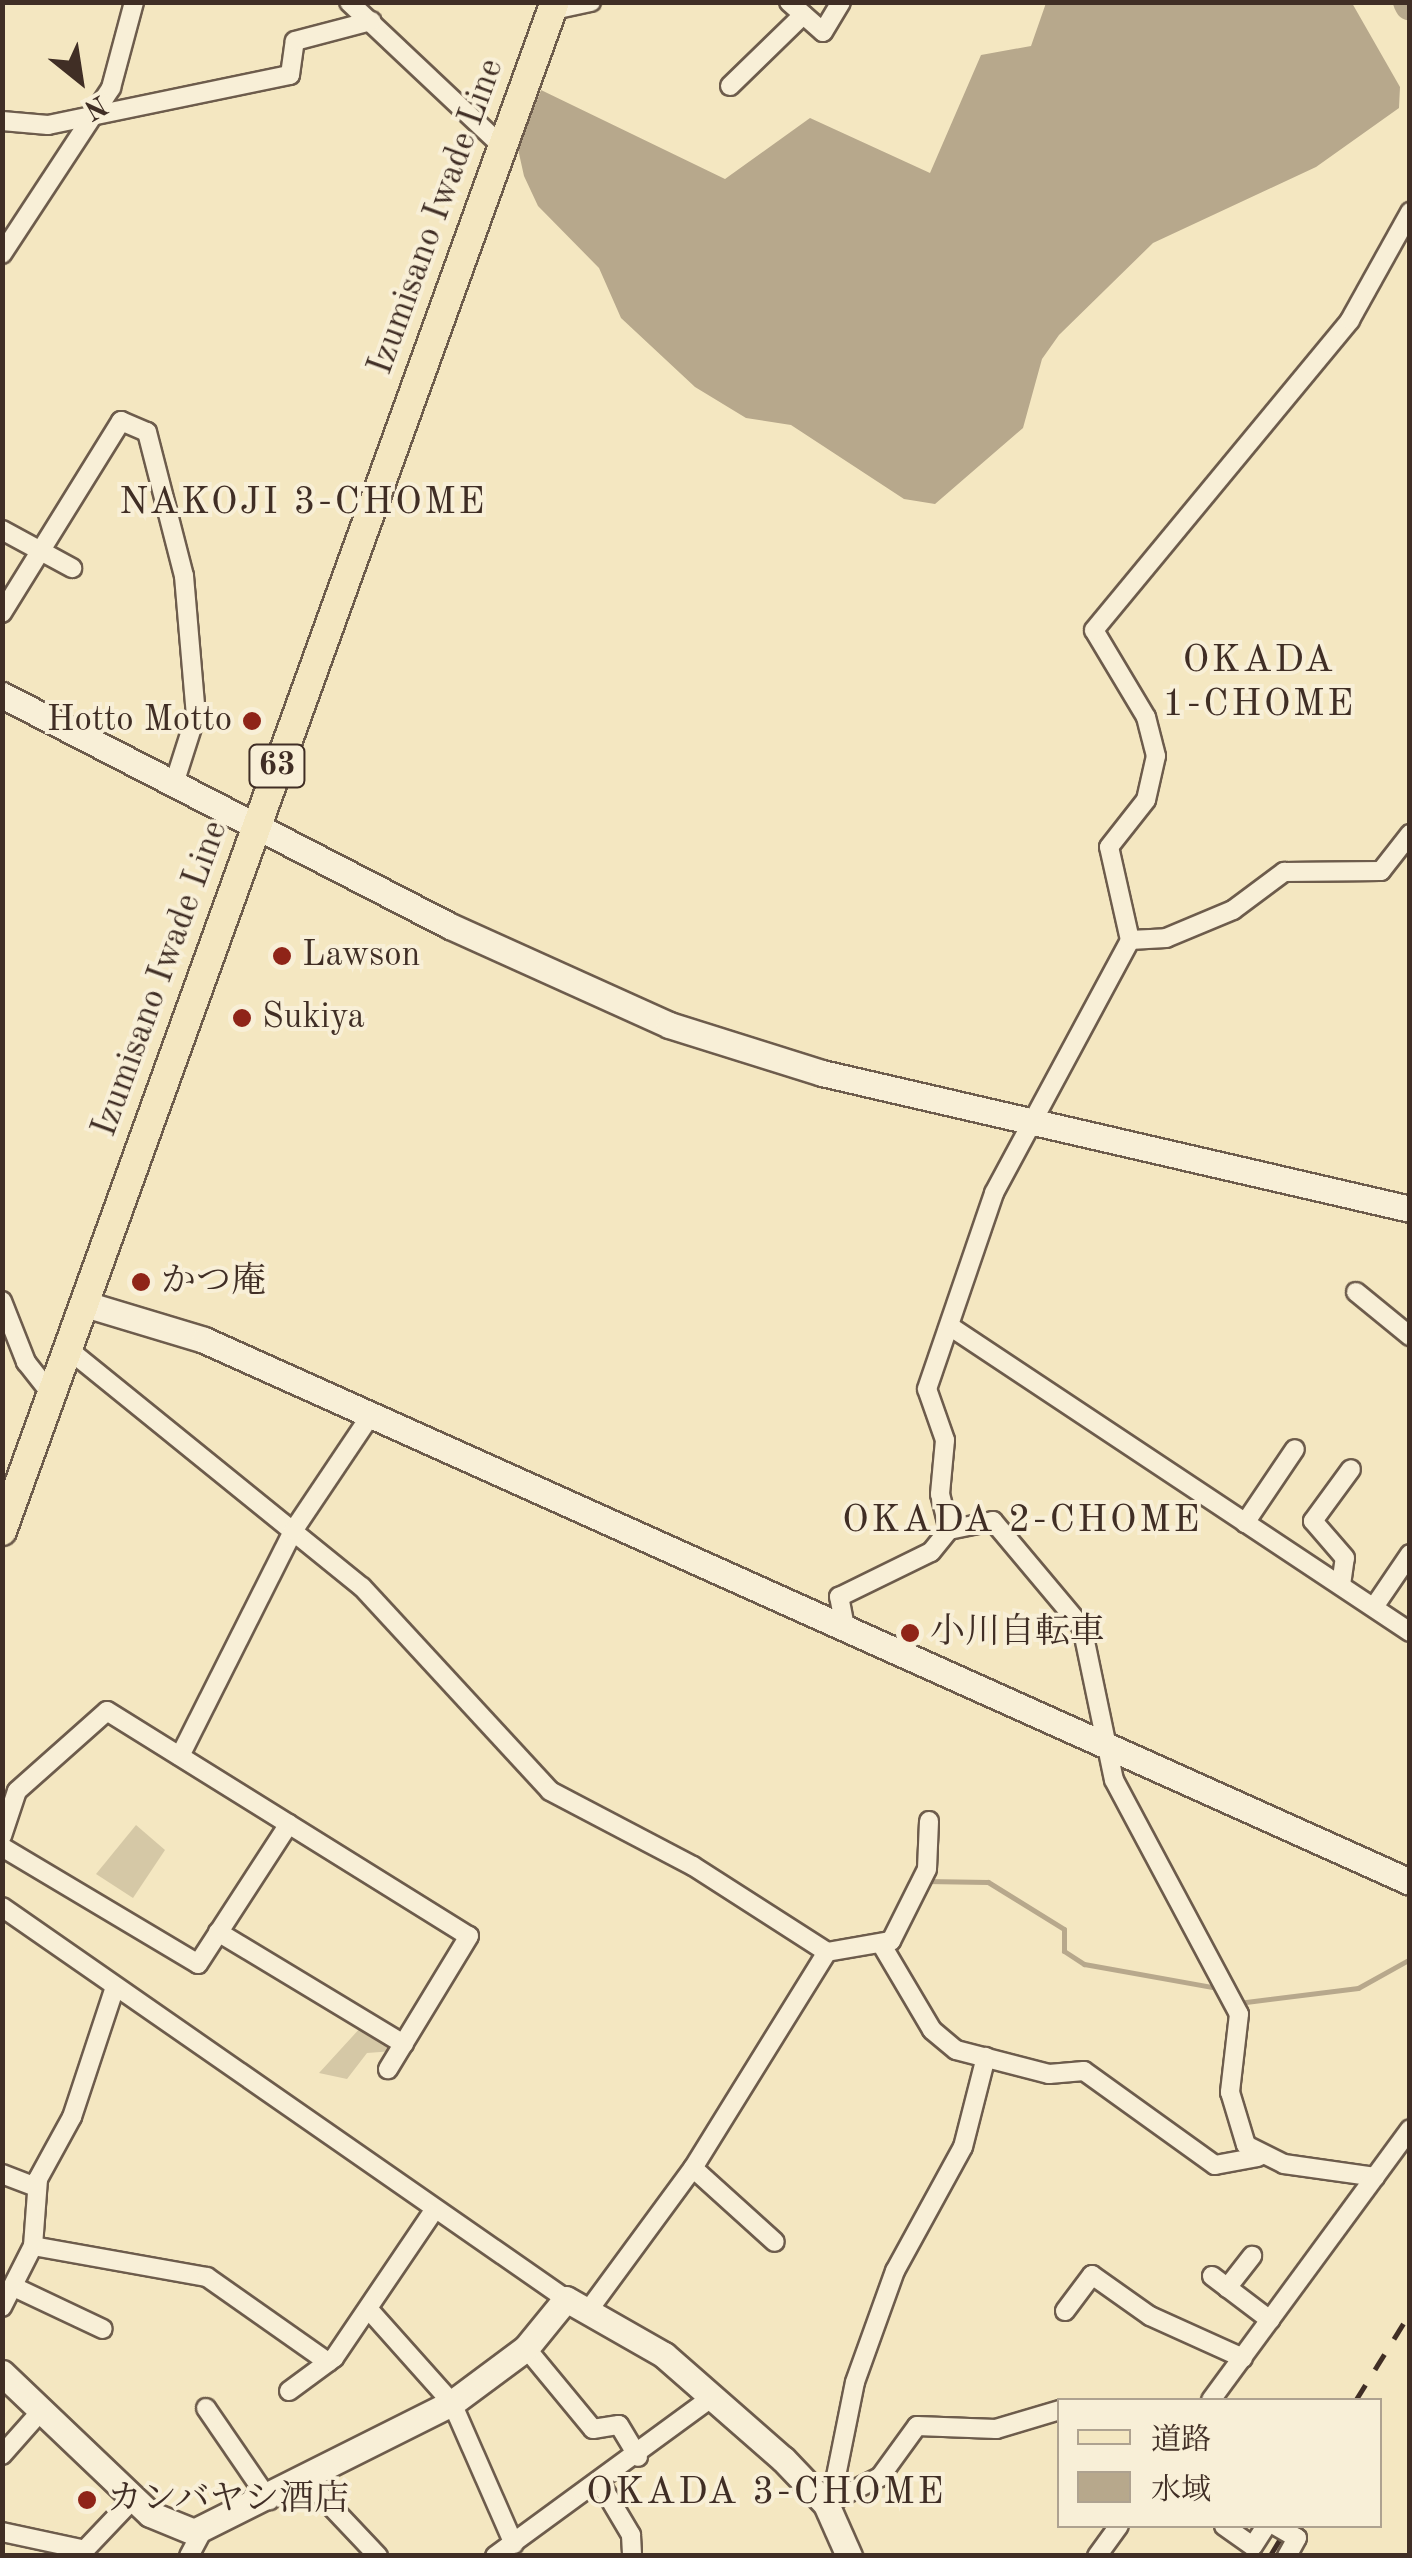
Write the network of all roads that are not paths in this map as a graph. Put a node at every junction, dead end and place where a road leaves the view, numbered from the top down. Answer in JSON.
{"nodes":[{"id":1,"x":134,"y":2,"type":"edge"},
{"id":2,"x":350,"y":2,"type":"edge"},
{"id":3,"x":592,"y":2,"type":"edge"},
{"id":4,"x":841,"y":2,"type":"edge"},
{"id":5,"x":554,"y":6,"type":"edge"},
{"id":6,"x":796,"y":9,"type":"edge"},
{"id":7,"x":371,"y":22,"type":"junction"},
{"id":8,"x":730,"y":86,"type":"dead end"},
{"id":9,"x":94,"y":117,"type":"junction"},
{"id":10,"x":2,"y":120,"type":"edge"},
{"id":11,"x":502,"y":146,"type":"junction"},
{"id":12,"x":1410,"y":212,"type":"edge"},
{"id":13,"x":2,"y":254,"type":"edge"},
{"id":14,"x":2,"y":530,"type":"edge"},
{"id":15,"x":36,"y":548,"type":"junction"},
{"id":16,"x":72,"y":568,"type":"dead end"},
{"id":17,"x":2,"y":614,"type":"edge"},
{"id":18,"x":2,"y":695,"type":"edge"},
{"id":19,"x":174,"y":784,"type":"junction"},
{"id":20,"x":256,"y":826,"type":"junction"},
{"id":21,"x":1410,"y":834,"type":"edge"},
{"id":22,"x":1130,"y":940,"type":"junction"},
{"id":23,"x":1030,"y":1122,"type":"junction"},
{"id":24,"x":1410,"y":1199,"type":"edge"},
{"id":25,"x":1371,"y":1201,"type":"junction"},
{"id":26,"x":1410,"y":1210,"type":"edge"},
{"id":27,"x":1410,"y":1223,"type":"edge"},
{"id":28,"x":1356,"y":1292,"type":"dead end"},
{"id":29,"x":2,"y":1301,"type":"edge"},
{"id":30,"x":85,"y":1304,"type":"junction"},
{"id":31,"x":954,"y":1329,"type":"junction"},
{"id":32,"x":1410,"y":1336,"type":"edge"},
{"id":33,"x":68,"y":1349,"type":"junction"},
{"id":34,"x":52,"y":1395,"type":"junction"},
{"id":35,"x":371,"y":1415,"type":"junction"},
{"id":36,"x":1295,"y":1449,"type":"dead end"},
{"id":37,"x":1351,"y":1469,"type":"dead end"},
{"id":38,"x":1245,"y":1523,"type":"junction"},
{"id":39,"x":2,"y":1530,"type":"edge"},
{"id":40,"x":948,"y":1530,"type":"junction"},
{"id":41,"x":293,"y":1532,"type":"junction"},
{"id":42,"x":1410,"y":1554,"type":"edge"},
{"id":43,"x":1341,"y":1585,"type":"junction"},
{"id":44,"x":1374,"y":1607,"type":"junction"},
{"id":45,"x":845,"y":1627,"type":"junction"},
{"id":46,"x":1410,"y":1632,"type":"edge"},
{"id":47,"x":1107,"y":1744,"type":"junction"},
{"id":48,"x":180,"y":1756,"type":"junction"},
{"id":49,"x":929,"y":1821,"type":"dead end"},
{"id":50,"x":289,"y":1824,"type":"junction"},
{"id":51,"x":2,"y":1836,"type":"edge"},
{"id":52,"x":2,"y":1848,"type":"edge"},
{"id":53,"x":1410,"y":1882,"type":"edge"},
{"id":54,"x":2,"y":1907,"type":"edge"},
{"id":55,"x":218,"y":1932,"type":"junction"},
{"id":56,"x":883,"y":1947,"type":"junction"},
{"id":57,"x":828,"y":1952,"type":"junction"},
{"id":58,"x":114,"y":1988,"type":"junction"},
{"id":59,"x":404,"y":2044,"type":"junction"},
{"id":60,"x":986,"y":2057,"type":"junction"},
{"id":61,"x":388,"y":2069,"type":"dead end"},
{"id":62,"x":1410,"y":2129,"type":"edge"},
{"id":63,"x":1258,"y":2157,"type":"junction"},
{"id":64,"x":694,"y":2168,"type":"junction"},
{"id":65,"x":2,"y":2174,"type":"edge"},
{"id":66,"x":1375,"y":2177,"type":"junction"},
{"id":67,"x":36,"y":2187,"type":"junction"},
{"id":68,"x":432,"y":2214,"type":"junction"},
{"id":69,"x":775,"y":2242,"type":"dead end"},
{"id":70,"x":32,"y":2246,"type":"junction"},
{"id":71,"x":1252,"y":2256,"type":"dead end"},
{"id":72,"x":14,"y":2287,"type":"junction"},
{"id":73,"x":577,"y":2305,"type":"junction"},
{"id":74,"x":2,"y":2307,"type":"edge"},
{"id":75,"x":1064,"y":2310,"type":"dead end"},
{"id":76,"x":371,"y":2312,"type":"junction"},
{"id":77,"x":1270,"y":2320,"type":"junction"},
{"id":78,"x":102,"y":2330,"type":"dead end"},
{"id":79,"x":526,"y":2348,"type":"junction"},
{"id":80,"x":1243,"y":2358,"type":"junction"},
{"id":81,"x":328,"y":2362,"type":"junction"},
{"id":82,"x":2,"y":2373,"type":"edge"},
{"id":83,"x":288,"y":2391,"type":"dead end"},
{"id":84,"x":712,"y":2397,"type":"junction"},
{"id":85,"x":1213,"y":2398,"type":"edge"},
{"id":86,"x":452,"y":2403,"type":"junction"},
{"id":87,"x":206,"y":2408,"type":"dead end"},
{"id":88,"x":41,"y":2411,"type":"junction"},
{"id":89,"x":1057,"y":2411,"type":"edge"},
{"id":90,"x":2,"y":2455,"type":"edge"},
{"id":91,"x":638,"y":2456,"type":"junction"},
{"id":92,"x":308,"y":2482,"type":"junction"},
{"id":93,"x":599,"y":2482,"type":"junction"},
{"id":94,"x":134,"y":2498,"type":"junction"},
{"id":95,"x":269,"y":2500,"type":"junction"},
{"id":96,"x":829,"y":2503,"type":"junction"},
{"id":97,"x":204,"y":2528,"type":"junction"},
{"id":98,"x":1118,"y":2528,"type":"edge"},
{"id":99,"x":1227,"y":2528,"type":"edge"},
{"id":100,"x":1265,"y":2528,"type":"edge"},
{"id":101,"x":1280,"y":2528,"type":"edge"},
{"id":102,"x":2,"y":2532,"type":"edge"},
{"id":103,"x":80,"y":2552,"type":"edge"},
{"id":104,"x":502,"y":2552,"type":"edge"},
{"id":105,"x":189,"y":2556,"type":"edge"},
{"id":106,"x":378,"y":2556,"type":"edge"},
{"id":107,"x":632,"y":2556,"type":"edge"},
{"id":108,"x":849,"y":2556,"type":"edge"},
{"id":109,"x":1097,"y":2556,"type":"edge"},
{"id":110,"x":1288,"y":2556,"type":"edge"}],
"edges":[{"from":1,"to":9,"type":"street"},
{"from":2,"to":7,"type":"street"},
{"from":3,"to":5,"type":"street"},
{"from":4,"to":6,"type":"street"},
{"from":5,"to":11,"type":"main road","name":"Izumisano Iwade Line","number":"63"},
{"from":6,"to":8,"type":"street"},
{"from":7,"to":9,"type":"street"},
{"from":7,"to":11,"type":"street"},
{"from":9,"to":10,"type":"street"},
{"from":9,"to":13,"type":"street"},
{"from":11,"to":20,"type":"main road","name":"Izumisano Iwade Line","number":"63"},
{"from":12,"to":22,"type":"street"},
{"from":14,"to":15,"type":"street"},
{"from":15,"to":16,"type":"street"},
{"from":15,"to":17,"type":"street"},
{"from":15,"to":19,"type":"street"},
{"from":18,"to":19,"type":"street"},
{"from":19,"to":20,"type":"street"},
{"from":20,"to":23,"type":"street"},
{"from":20,"to":30,"type":"main road","name":"Izumisano Iwade Line","number":"63"},
{"from":21,"to":22,"type":"street"},
{"from":22,"to":23,"type":"street"},
{"from":23,"to":25,"type":"street"},
{"from":23,"to":31,"type":"street"},
{"from":24,"to":25,"type":"street"},
{"from":25,"to":26,"type":"street"},
{"from":25,"to":27,"type":"street"},
{"from":28,"to":32,"type":"street"},
{"from":29,"to":34,"type":"street"},
{"from":30,"to":33,"type":"main road","name":"Izumisano Iwade Line","number":"63"},
{"from":30,"to":35,"type":"street"},
{"from":31,"to":38,"type":"street"},
{"from":31,"to":40,"type":"street"},
{"from":33,"to":34,"type":"main road","name":"Izumisano Iwade Line","number":"63"},
{"from":33,"to":41,"type":"street"},
{"from":34,"to":39,"type":"main road","name":"Izumisano Iwade Line","number":"63"},
{"from":35,"to":41,"type":"street"},
{"from":35,"to":45,"type":"street"},
{"from":36,"to":38,"type":"street"},
{"from":37,"to":43,"type":"street"},
{"from":38,"to":43,"type":"street"},
{"from":40,"to":45,"type":"street"},
{"from":40,"to":47,"type":"street"},
{"from":41,"to":48,"type":"street"},
{"from":41,"to":57,"type":"street"},
{"from":42,"to":44,"type":"street"},
{"from":43,"to":44,"type":"street"},
{"from":44,"to":46,"type":"street"},
{"from":45,"to":47,"type":"street"},
{"from":47,"to":53,"type":"street"},
{"from":47,"to":63,"type":"street"},
{"from":48,"to":50,"type":"street"},
{"from":48,"to":51,"type":"street"},
{"from":49,"to":56,"type":"street"},
{"from":50,"to":55,"type":"street"},
{"from":50,"to":59,"type":"street"},
{"from":52,"to":55,"type":"street"},
{"from":54,"to":58,"type":"street"},
{"from":55,"to":59,"type":"street"},
{"from":56,"to":57,"type":"street"},
{"from":56,"to":60,"type":"street"},
{"from":57,"to":64,"type":"street"},
{"from":58,"to":67,"type":"street"},
{"from":58,"to":68,"type":"street"},
{"from":59,"to":61,"type":"street"},
{"from":60,"to":63,"type":"street"},
{"from":60,"to":96,"type":"street"},
{"from":62,"to":66,"type":"street"},
{"from":63,"to":66,"type":"street"},
{"from":64,"to":69,"type":"street"},
{"from":64,"to":73,"type":"street"},
{"from":65,"to":67,"type":"street"},
{"from":66,"to":77,"type":"street"},
{"from":67,"to":70,"type":"street"},
{"from":68,"to":73,"type":"street"},
{"from":68,"to":76,"type":"street"},
{"from":70,"to":72,"type":"street"},
{"from":70,"to":81,"type":"street"},
{"from":71,"to":77,"type":"street"},
{"from":72,"to":74,"type":"street"},
{"from":72,"to":78,"type":"street"},
{"from":73,"to":79,"type":"street"},
{"from":73,"to":84,"type":"street"},
{"from":75,"to":80,"type":"street"},
{"from":76,"to":81,"type":"street"},
{"from":76,"to":86,"type":"street"},
{"from":77,"to":80,"type":"street"},
{"from":79,"to":86,"type":"street"},
{"from":79,"to":91,"type":"street"},
{"from":80,"to":85,"type":"street"},
{"from":81,"to":83,"type":"street"},
{"from":82,"to":88,"type":"street"},
{"from":84,"to":91,"type":"street"},
{"from":84,"to":96,"type":"street"},
{"from":86,"to":92,"type":"street"},
{"from":86,"to":104,"type":"street"},
{"from":87,"to":95,"type":"street"},
{"from":88,"to":90,"type":"street"},
{"from":88,"to":94,"type":"street"},
{"from":89,"to":96,"type":"street"},
{"from":91,"to":93,"type":"street"},
{"from":92,"to":95,"type":"street"},
{"from":92,"to":106,"type":"street"},
{"from":93,"to":104,"type":"street"},
{"from":93,"to":107,"type":"street"},
{"from":94,"to":97,"type":"street"},
{"from":94,"to":103,"type":"street"},
{"from":95,"to":97,"type":"street"},
{"from":96,"to":108,"type":"street"},
{"from":97,"to":105,"type":"street"},
{"from":98,"to":109,"type":"street"},
{"from":99,"to":100,"type":"street"},
{"from":101,"to":110,"type":"street"},
{"from":102,"to":103,"type":"street"}]}
